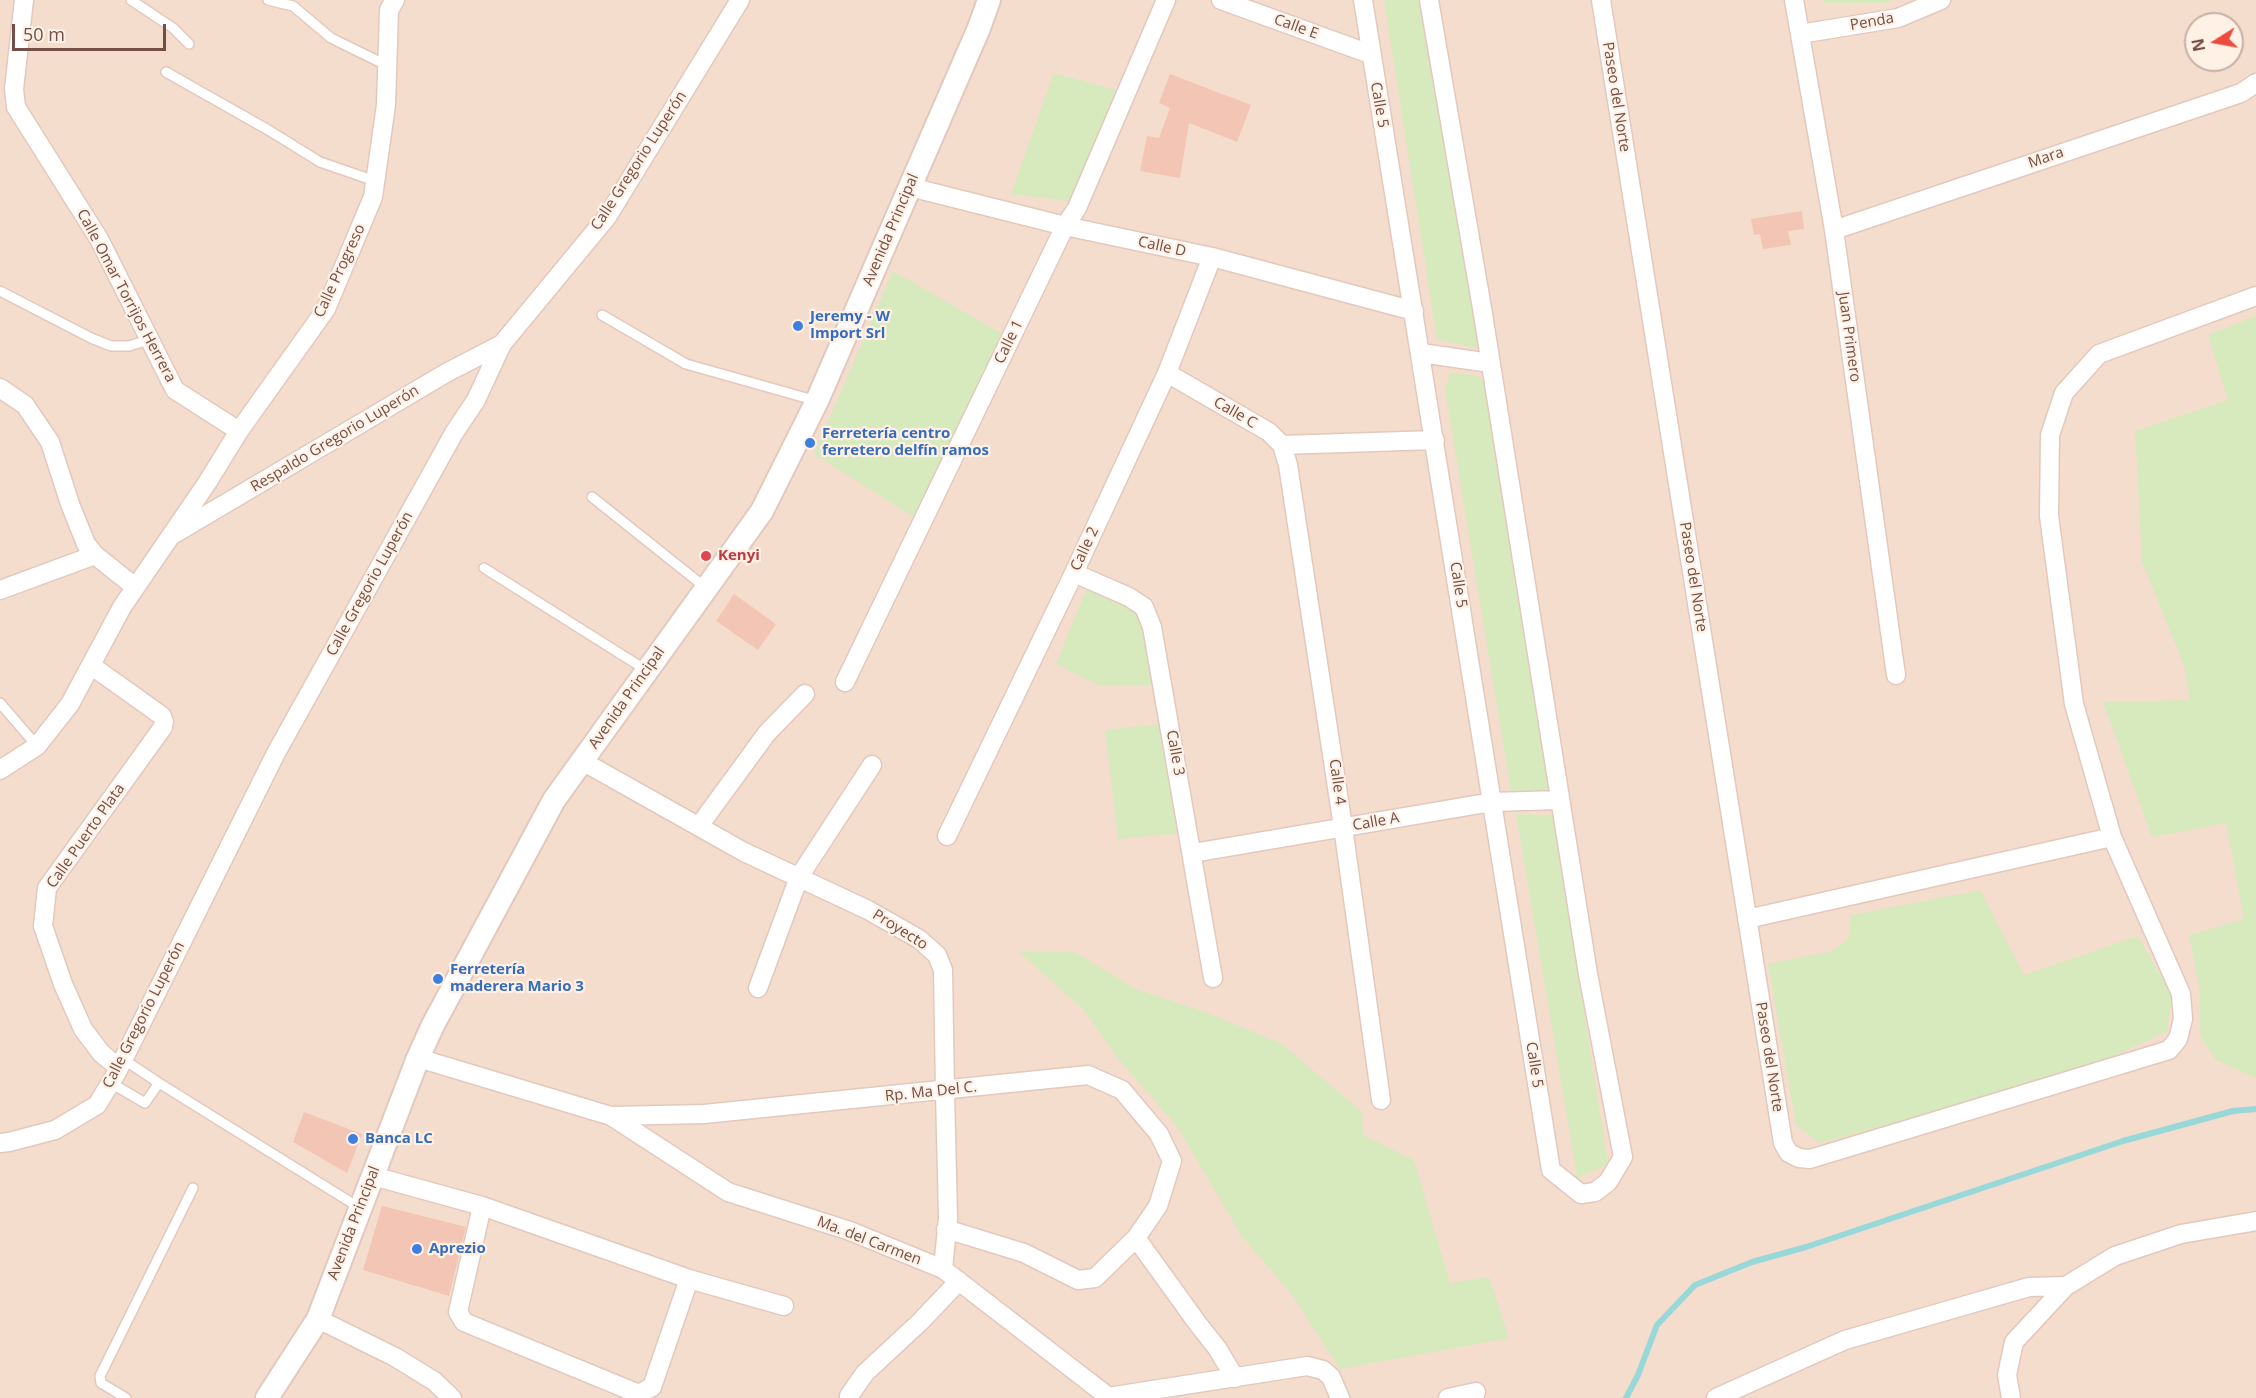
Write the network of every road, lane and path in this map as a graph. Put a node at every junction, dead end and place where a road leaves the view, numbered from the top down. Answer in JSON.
{"nodes":[{"id":1,"x":24,"y":0,"type":"edge"},
{"id":2,"x":131,"y":0,"type":"edge"},
{"id":3,"x":269,"y":0,"type":"edge"},
{"id":4,"x":395,"y":0,"type":"edge"},
{"id":5,"x":740,"y":0,"type":"edge"},
{"id":6,"x":989,"y":0,"type":"edge"},
{"id":7,"x":1166,"y":0,"type":"edge"},
{"id":8,"x":1221,"y":0,"type":"edge"},
{"id":9,"x":1363,"y":0,"type":"edge"},
{"id":10,"x":1429,"y":0,"type":"edge"},
{"id":11,"x":1601,"y":0,"type":"edge"},
{"id":12,"x":1794,"y":0,"type":"edge"},
{"id":13,"x":1941,"y":0,"type":"edge"},
{"id":14,"x":1800,"y":34,"type":"junction"},
{"id":15,"x":189,"y":44,"type":"dead end"},
{"id":16,"x":1370,"y":54,"type":"junction"},
{"id":17,"x":388,"y":66,"type":"junction"},
{"id":18,"x":166,"y":72,"type":"dead end"},
{"id":19,"x":2256,"y":83,"type":"edge"},
{"id":20,"x":7,"y":88,"type":"edge"},
{"id":21,"x":375,"y":180,"type":"junction"},
{"id":22,"x":910,"y":187,"type":"junction"},
{"id":23,"x":1065,"y":226,"type":"junction"},
{"id":24,"x":1834,"y":230,"type":"junction"},
{"id":25,"x":1212,"y":257,"type":"junction"},
{"id":26,"x":0,"y":291,"type":"edge"},
{"id":27,"x":2256,"y":296,"type":"edge"},
{"id":28,"x":1414,"y":311,"type":"junction"},
{"id":29,"x":602,"y":315,"type":"dead end"},
{"id":30,"x":148,"y":340,"type":"junction"},
{"id":31,"x":502,"y":344,"type":"junction"},
{"id":32,"x":1421,"y":353,"type":"junction"},
{"id":33,"x":1490,"y":363,"type":"junction"},
{"id":34,"x":1167,"y":373,"type":"junction"},
{"id":35,"x":0,"y":388,"type":"edge"},
{"id":36,"x":817,"y":401,"type":"junction"},
{"id":37,"x":239,"y":431,"type":"junction"},
{"id":38,"x":1435,"y":440,"type":"junction"},
{"id":39,"x":1282,"y":445,"type":"junction"},
{"id":40,"x":592,"y":497,"type":"dead end"},
{"id":41,"x":170,"y":537,"type":"junction"},
{"id":42,"x":95,"y":555,"type":"junction"},
{"id":43,"x":484,"y":568,"type":"dead end"},
{"id":44,"x":1074,"y":573,"type":"junction"},
{"id":45,"x":135,"y":587,"type":"junction"},
{"id":46,"x":706,"y":588,"type":"junction"},
{"id":47,"x":0,"y":590,"type":"edge"},
{"id":48,"x":92,"y":666,"type":"junction"},
{"id":49,"x":646,"y":670,"type":"junction"},
{"id":50,"x":1896,"y":675,"type":"dead end"},
{"id":51,"x":845,"y":682,"type":"dead end"},
{"id":52,"x":805,"y":694,"type":"dead end"},
{"id":53,"x":0,"y":703,"type":"edge"},
{"id":54,"x":37,"y":746,"type":"junction"},
{"id":55,"x":582,"y":761,"type":"junction"},
{"id":56,"x":872,"y":765,"type":"dead end"},
{"id":57,"x":0,"y":770,"type":"edge"},
{"id":58,"x":1560,"y":800,"type":"junction"},
{"id":59,"x":1492,"y":802,"type":"junction"},
{"id":60,"x":699,"y":826,"type":"junction"},
{"id":61,"x":1343,"y":827,"type":"junction"},
{"id":62,"x":947,"y":836,"type":"dead end"},
{"id":63,"x":2112,"y":837,"type":"junction"},
{"id":64,"x":1193,"y":853,"type":"junction"},
{"id":65,"x":799,"y":877,"type":"junction"},
{"id":66,"x":1747,"y":919,"type":"junction"},
{"id":67,"x":1213,"y":978,"type":"dead end"},
{"id":68,"x":758,"y":988,"type":"dead end"},
{"id":69,"x":418,"y":1058,"type":"junction"},
{"id":70,"x":118,"y":1070,"type":"junction"},
{"id":71,"x":159,"y":1083,"type":"junction"},
{"id":72,"x":945,"y":1090,"type":"junction"},
{"id":73,"x":1381,"y":1100,"type":"dead end"},
{"id":74,"x":611,"y":1116,"type":"junction"},
{"id":75,"x":0,"y":1143,"type":"edge"},
{"id":76,"x":373,"y":1176,"type":"junction"},
{"id":77,"x":193,"y":1188,"type":"dead end"},
{"id":78,"x":482,"y":1206,"type":"junction"},
{"id":79,"x":360,"y":1208,"type":"junction"},
{"id":80,"x":2256,"y":1221,"type":"edge"},
{"id":81,"x":946,"y":1229,"type":"junction"},
{"id":82,"x":1136,"y":1238,"type":"junction"},
{"id":83,"x":943,"y":1269,"type":"junction"},
{"id":84,"x":689,"y":1279,"type":"junction"},
{"id":85,"x":959,"y":1281,"type":"junction"},
{"id":86,"x":2066,"y":1286,"type":"junction"},
{"id":87,"x":784,"y":1306,"type":"dead end"},
{"id":88,"x":318,"y":1319,"type":"junction"},
{"id":89,"x":1235,"y":1378,"type":"junction"},
{"id":90,"x":1476,"y":1392,"type":"dead end"},
{"id":91,"x":849,"y":1396,"type":"dead end"},
{"id":92,"x":1109,"y":1397,"type":"edge"},
{"id":93,"x":126,"y":1398,"type":"edge"},
{"id":94,"x":267,"y":1398,"type":"edge"},
{"id":95,"x":452,"y":1398,"type":"edge"},
{"id":96,"x":1340,"y":1398,"type":"edge"},
{"id":97,"x":1448,"y":1398,"type":"edge"},
{"id":98,"x":1716,"y":1398,"type":"edge"},
{"id":99,"x":2011,"y":1398,"type":"edge"}],
"edges":[{"from":1,"to":20,"type":"street","name":"Calle Omar Torrijos Herrera"},
{"from":2,"to":15,"type":"lane"},
{"from":3,"to":17,"type":"lane"},
{"from":4,"to":17,"type":"street","name":"Calle Progreso"},
{"from":5,"to":31,"type":"street","name":"Calle Gregorio Luperón"},
{"from":6,"to":22,"type":"street","name":"Avenida Principal"},
{"from":7,"to":23,"type":"street","name":"Calle 1"},
{"from":8,"to":16,"type":"street","name":"Calle E"},
{"from":9,"to":16,"type":"street","name":"Calle 5"},
{"from":10,"to":33,"type":"street"},
{"from":11,"to":66,"type":"street","name":"Paseo del Norte"},
{"from":12,"to":14,"type":"street","name":"Juan Primero"},
{"from":13,"to":14,"type":"street","name":"Penda"},
{"from":14,"to":24,"type":"street","name":"Juan Primero"},
{"from":16,"to":28,"type":"street","name":"Calle 5"},
{"from":17,"to":21,"type":"street","name":"Calle Progreso"},
{"from":18,"to":21,"type":"lane"},
{"from":19,"to":24,"type":"street","name":"Mara"},
{"from":20,"to":30,"type":"street","name":"Calle Omar Torrijos Herrera"},
{"from":21,"to":37,"type":"street","name":"Calle Progreso"},
{"from":22,"to":23,"type":"street","name":"Calle D"},
{"from":22,"to":36,"type":"street","name":"Avenida Principal"},
{"from":23,"to":25,"type":"street","name":"Calle D"},
{"from":23,"to":51,"type":"street","name":"Calle 1"},
{"from":24,"to":50,"type":"street","name":"Juan Primero"},
{"from":25,"to":28,"type":"street","name":"Calle D"},
{"from":25,"to":34,"type":"street","name":"Calle 2"},
{"from":26,"to":30,"type":"lane"},
{"from":27,"to":63,"type":"street"},
{"from":28,"to":32,"type":"street","name":"Calle 5"},
{"from":29,"to":36,"type":"lane"},
{"from":30,"to":37,"type":"street","name":"Calle Omar Torrijos Herrera"},
{"from":31,"to":41,"type":"street","name":"Respaldo Gregorio Luperón"},
{"from":31,"to":70,"type":"street","name":"Calle Gregorio Luperón"},
{"from":32,"to":33,"type":"street"},
{"from":32,"to":38,"type":"street","name":"Calle 5"},
{"from":33,"to":58,"type":"street"},
{"from":34,"to":39,"type":"street","name":"Calle C"},
{"from":34,"to":44,"type":"street","name":"Calle 2"},
{"from":35,"to":42,"type":"street"},
{"from":36,"to":46,"type":"street","name":"Avenida Principal"},
{"from":37,"to":41,"type":"street","name":"Calle Progreso"},
{"from":38,"to":39,"type":"street"},
{"from":38,"to":59,"type":"street","name":"Calle 5"},
{"from":39,"to":61,"type":"street","name":"Calle 4"},
{"from":40,"to":46,"type":"lane"},
{"from":41,"to":45,"type":"street","name":"Calle Progreso"},
{"from":42,"to":45,"type":"street"},
{"from":42,"to":47,"type":"street"},
{"from":43,"to":49,"type":"lane"},
{"from":44,"to":62,"type":"street","name":"Calle 2"},
{"from":44,"to":64,"type":"street","name":"Calle 3"},
{"from":45,"to":48,"type":"street","name":"Calle Progreso"},
{"from":46,"to":49,"type":"street","name":"Avenida Principal"},
{"from":48,"to":54,"type":"street","name":"Calle Progreso"},
{"from":48,"to":70,"type":"street","name":"Calle Puerto Plata"},
{"from":49,"to":55,"type":"street","name":"Avenida Principal"},
{"from":52,"to":60,"type":"street"},
{"from":53,"to":54,"type":"lane"},
{"from":54,"to":57,"type":"street","name":"Calle Progreso"},
{"from":55,"to":60,"type":"street","name":"Proyecto"},
{"from":55,"to":69,"type":"street","name":"Avenida Principal"},
{"from":56,"to":65,"type":"street"},
{"from":58,"to":59,"type":"street","name":"Calle A"},
{"from":58,"to":59,"type":"street","name":"Calle 5"},
{"from":59,"to":61,"type":"street","name":"Calle A"},
{"from":60,"to":65,"type":"street","name":"Proyecto"},
{"from":61,"to":64,"type":"street","name":"Calle A"},
{"from":61,"to":73,"type":"street","name":"Calle 4"},
{"from":63,"to":66,"type":"street"},
{"from":63,"to":66,"type":"street","name":"Paseo del Norte"},
{"from":64,"to":67,"type":"street","name":"Calle 3"},
{"from":65,"to":68,"type":"street"},
{"from":65,"to":72,"type":"street","name":"Proyecto"},
{"from":69,"to":74,"type":"street"},
{"from":69,"to":76,"type":"street","name":"Avenida Principal"},
{"from":70,"to":71,"type":"lane"},
{"from":70,"to":71,"type":"lane"},
{"from":70,"to":75,"type":"street","name":"Calle Gregorio Luperón"},
{"from":71,"to":79,"type":"lane"},
{"from":72,"to":74,"type":"street","name":"Rp. Ma Del C."},
{"from":72,"to":81,"type":"street","name":"Proyecto"},
{"from":72,"to":82,"type":"street","name":"Rp. Ma Del C."},
{"from":74,"to":83,"type":"street","name":"Ma. del Carmen"},
{"from":76,"to":78,"type":"street"},
{"from":76,"to":79,"type":"street","name":"Avenida Principal"},
{"from":77,"to":93,"type":"lane"},
{"from":78,"to":84,"type":"street"},
{"from":78,"to":84,"type":"street"},
{"from":79,"to":88,"type":"street","name":"Avenida Principal"},
{"from":80,"to":86,"type":"street"},
{"from":81,"to":82,"type":"street"},
{"from":81,"to":83,"type":"street","name":"Proyecto"},
{"from":82,"to":89,"type":"street"},
{"from":83,"to":85,"type":"street","name":"Ma. del Carmen"},
{"from":84,"to":87,"type":"street"},
{"from":85,"to":91,"type":"street"},
{"from":85,"to":92,"type":"street","name":"Ma. del Carmen"},
{"from":86,"to":98,"type":"street"},
{"from":86,"to":99,"type":"street"},
{"from":88,"to":94,"type":"street","name":"Avenida Principal"},
{"from":88,"to":95,"type":"street"},
{"from":89,"to":92,"type":"street"},
{"from":89,"to":96,"type":"street"},
{"from":90,"to":97,"type":"street"}]}
